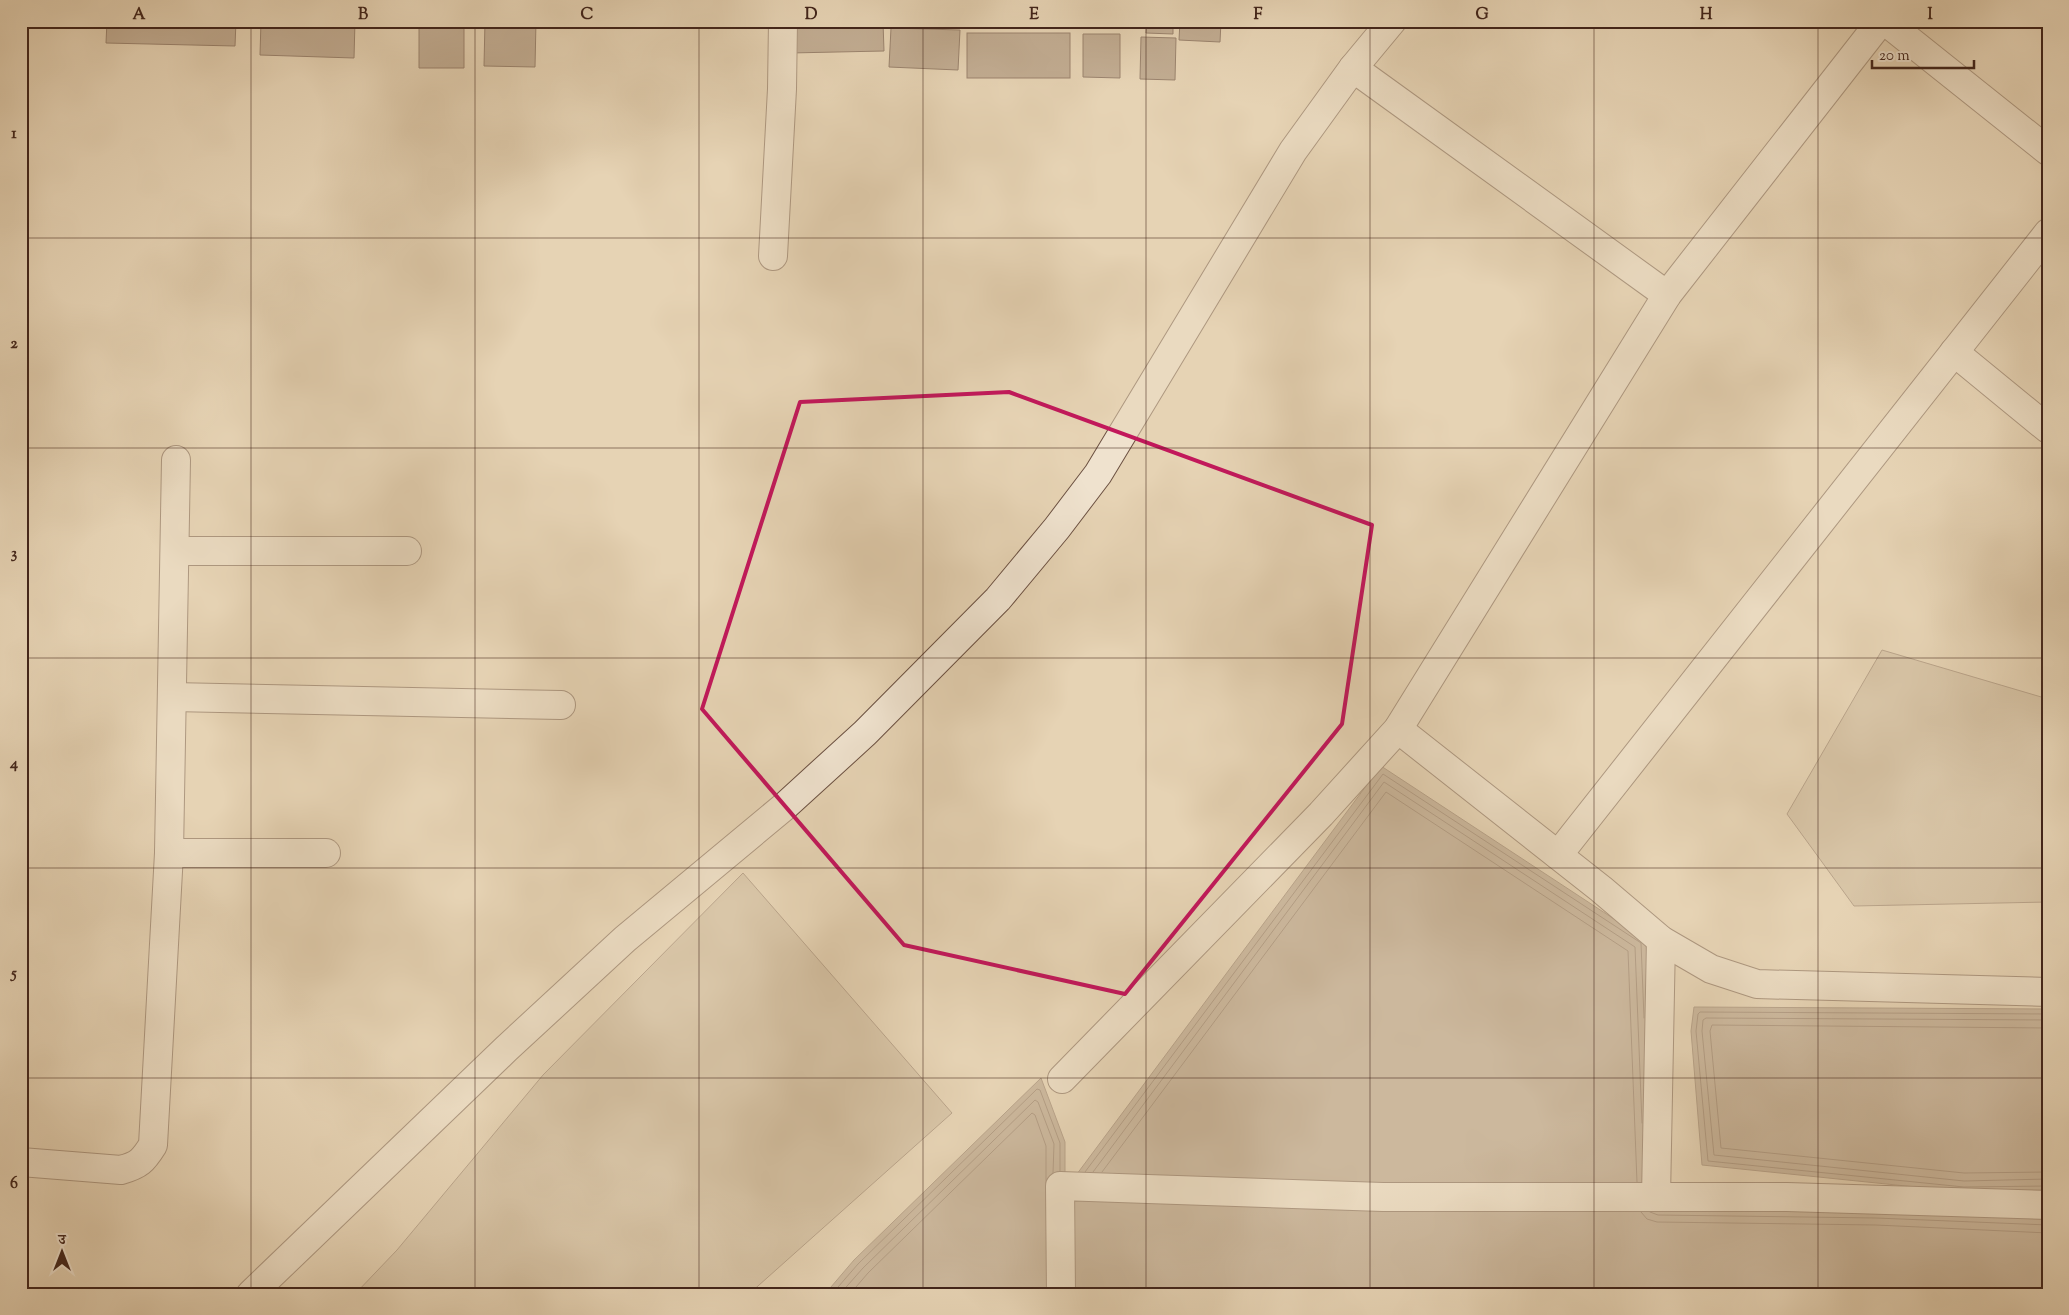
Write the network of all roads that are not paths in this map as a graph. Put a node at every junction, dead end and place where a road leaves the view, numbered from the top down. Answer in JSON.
{"nodes":[{"id":1,"x":782,"y":21,"type":"edge"},
{"id":2,"x":1392,"y":21,"type":"edge"},
{"id":3,"x":1881,"y":21,"type":"edge"},
{"id":4,"x":1885,"y":21,"type":"edge"},
{"id":5,"x":1353,"y":68,"type":"junction"},
{"id":6,"x":2048,"y":151,"type":"edge"},
{"id":7,"x":2048,"y":233,"type":"edge"},
{"id":8,"x":773,"y":256,"type":"dead end"},
{"id":9,"x":1666,"y":295,"type":"junction"},
{"id":10,"x":1954,"y":352,"type":"junction"},
{"id":11,"x":2048,"y":429,"type":"edge"},
{"id":12,"x":176,"y":460,"type":"dead end"},
{"id":13,"x":175,"y":552,"type":"junction"},
{"id":14,"x":407,"y":552,"type":"dead end"},
{"id":15,"x":172,"y":697,"type":"junction"},
{"id":16,"x":561,"y":705,"type":"dead end"},
{"id":17,"x":1398,"y":729,"type":"junction"},
{"id":18,"x":169,"y":853,"type":"junction"},
{"id":19,"x":326,"y":853,"type":"dead end"},
{"id":20,"x":1558,"y":855,"type":"junction"},
{"id":21,"x":1662,"y":940,"type":"junction"},
{"id":22,"x":2048,"y":992,"type":"edge"},
{"id":23,"x":1062,"y":1079,"type":"dead end"},
{"id":24,"x":21,"y":1162,"type":"edge"},
{"id":25,"x":1656,"y":1197,"type":"junction"},
{"id":26,"x":2048,"y":1205,"type":"edge"},
{"id":27,"x":251,"y":1294,"type":"edge"},
{"id":28,"x":1061,"y":1294,"type":"edge"}],
"edges":[{"from":1,"to":8,"type":"street"},
{"from":2,"to":5,"type":"street"},
{"from":3,"to":9,"type":"street"},
{"from":4,"to":6,"type":"street"},
{"from":5,"to":9,"type":"street"},
{"from":5,"to":27,"type":"street"},
{"from":7,"to":10,"type":"street"},
{"from":9,"to":17,"type":"street"},
{"from":10,"to":11,"type":"street"},
{"from":10,"to":20,"type":"street"},
{"from":12,"to":13,"type":"street"},
{"from":13,"to":14,"type":"street"},
{"from":13,"to":15,"type":"street"},
{"from":15,"to":16,"type":"street"},
{"from":15,"to":18,"type":"street"},
{"from":17,"to":20,"type":"street"},
{"from":17,"to":23,"type":"street"},
{"from":18,"to":19,"type":"street"},
{"from":18,"to":24,"type":"street"},
{"from":20,"to":21,"type":"street"},
{"from":21,"to":22,"type":"street"},
{"from":21,"to":25,"type":"street"},
{"from":25,"to":26,"type":"street"},
{"from":25,"to":28,"type":"street"}]}
